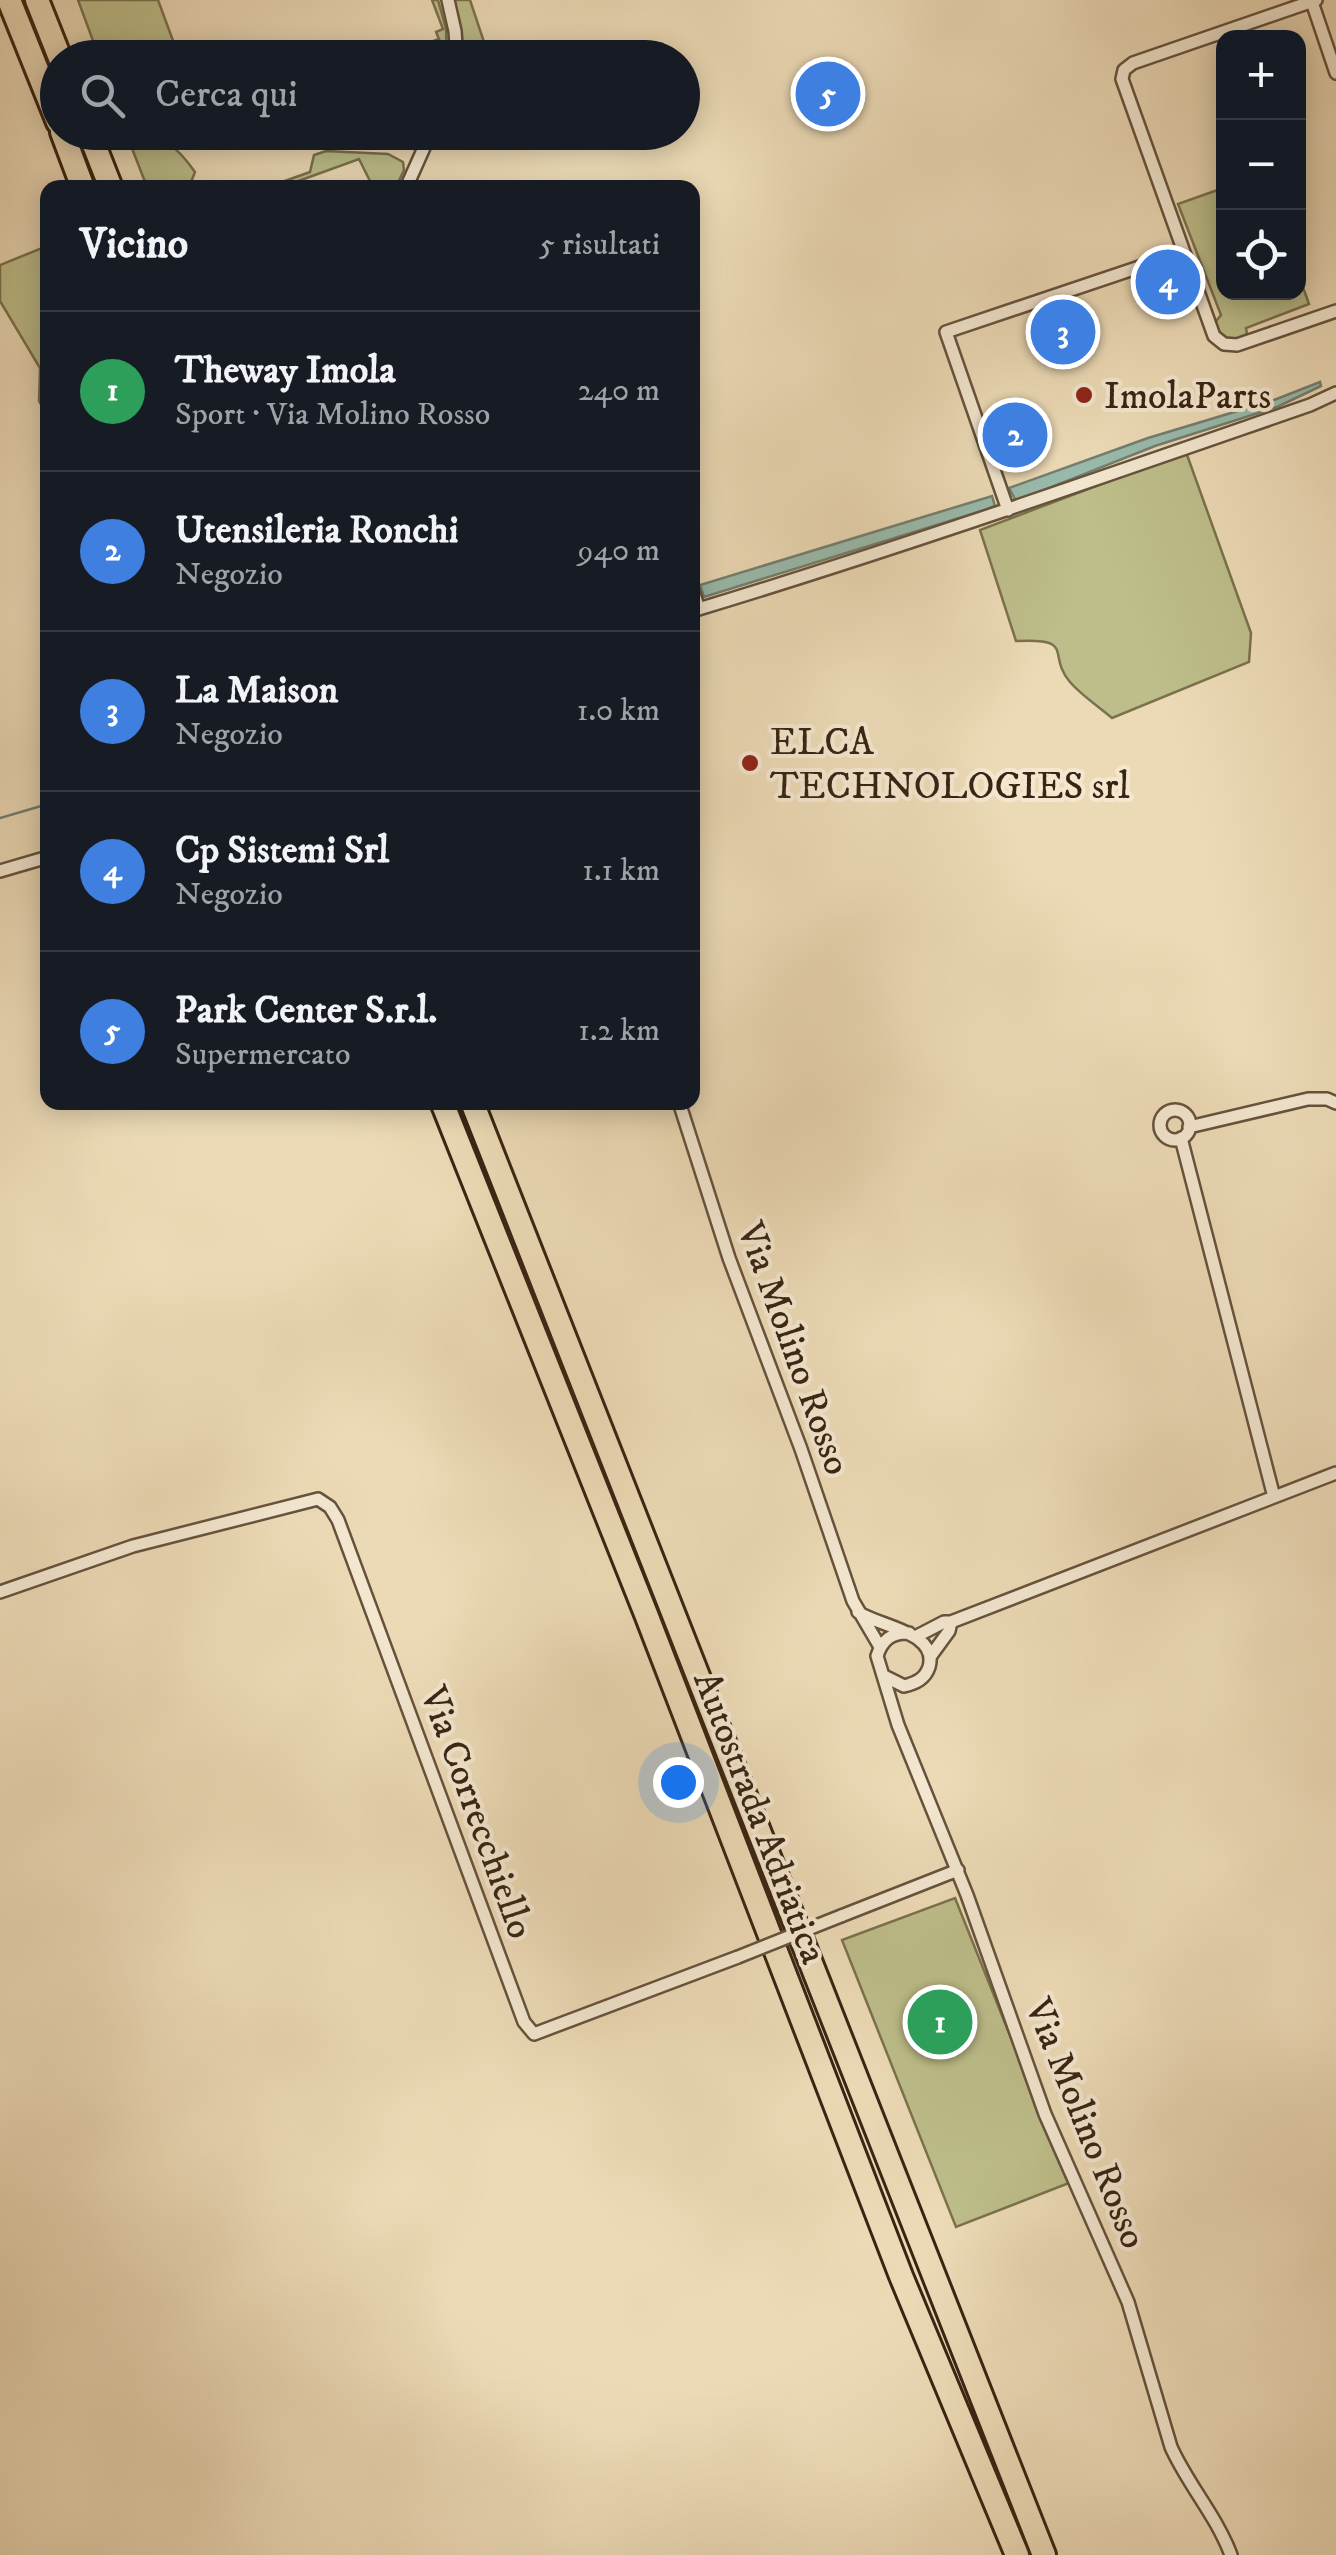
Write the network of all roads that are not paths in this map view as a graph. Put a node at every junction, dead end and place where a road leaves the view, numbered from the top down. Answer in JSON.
{"nodes":[{"id":1,"x":10,"y":0,"type":"edge"},
{"id":2,"x":37,"y":0,"type":"edge"},
{"id":3,"x":448,"y":0,"type":"edge"},
{"id":4,"x":1314,"y":1,"type":"edge"},
{"id":5,"x":53,"y":40,"type":"edge"},
{"id":6,"x":456,"y":40,"type":"edge"},
{"id":7,"x":1336,"y":73,"type":"edge"},
{"id":8,"x":40,"y":76,"type":"edge"},
{"id":9,"x":69,"y":150,"type":"edge"},
{"id":10,"x":96,"y":150,"type":"edge"},
{"id":11,"x":423,"y":150,"type":"edge"},
{"id":12,"x":80,"y":180,"type":"edge"},
{"id":13,"x":108,"y":180,"type":"edge"},
{"id":14,"x":410,"y":180,"type":"edge"},
{"id":15,"x":1184,"y":252,"type":"junction"},
{"id":16,"x":1336,"y":311,"type":"edge"},
{"id":17,"x":1336,"y":393,"type":"edge"},
{"id":18,"x":1008,"y":510,"type":"junction"},
{"id":19,"x":700,"y":609,"type":"edge"},
{"id":20,"x":40,"y":859,"type":"edge"},
{"id":21,"x":0,"y":871,"type":"edge"},
{"id":22,"x":1336,"y":1103,"type":"edge"},
{"id":23,"x":445,"y":1110,"type":"edge"},
{"id":24,"x":475,"y":1110,"type":"edge"},
{"id":25,"x":682,"y":1110,"type":"edge"},
{"id":26,"x":1190,"y":1127,"type":"junction"},
{"id":27,"x":1181,"y":1138,"type":"junction"},
{"id":28,"x":1336,"y":1473,"type":"edge"},
{"id":29,"x":1274,"y":1497,"type":"junction"},
{"id":30,"x":0,"y":1592,"type":"edge"},
{"id":31,"x":858,"y":1612,"type":"junction"},
{"id":32,"x":951,"y":1622,"type":"junction"},
{"id":33,"x":913,"y":1634,"type":"junction"},
{"id":34,"x":880,"y":1647,"type":"junction"},
{"id":35,"x":930,"y":1656,"type":"junction"},
{"id":36,"x":881,"y":1673,"type":"junction"},
{"id":37,"x":913,"y":1684,"type":"junction"},
{"id":38,"x":894,"y":1709,"type":"junction"},
{"id":39,"x":958,"y":1870,"type":"junction"},
{"id":40,"x":1017,"y":2555,"type":"edge"},
{"id":41,"x":1044,"y":2555,"type":"edge"},
{"id":42,"x":1230,"y":2555,"type":"edge"}],
"edges":[{"from":1,"to":8,"type":"highway"},
{"from":2,"to":5,"type":"highway"},
{"from":3,"to":6,"type":"street"},
{"from":4,"to":7,"type":"street"},
{"from":4,"to":15,"type":"street"},
{"from":9,"to":12,"type":"highway"},
{"from":10,"to":13,"type":"highway"},
{"from":11,"to":14,"type":"street"},
{"from":15,"to":16,"type":"street"},
{"from":15,"to":18,"type":"street"},
{"from":17,"to":18,"type":"street"},
{"from":18,"to":19,"type":"street"},
{"from":20,"to":21,"type":"street"},
{"from":22,"to":26,"type":"street"},
{"from":23,"to":40,"type":"highway","name":"Autostrada Adriatica"},
{"from":24,"to":41,"type":"highway","name":"Autostrada Adriatica"},
{"from":25,"to":31,"type":"street","name":"Via Molino Rosso"},
{"from":26,"to":27,"type":"street"},
{"from":26,"to":27,"type":"street"},
{"from":27,"to":29,"type":"street"},
{"from":28,"to":29,"type":"street"},
{"from":29,"to":32,"type":"street"},
{"from":30,"to":39,"type":"street","name":"Via Correcchiello","bridge":true},
{"from":31,"to":33,"type":"street"},
{"from":31,"to":34,"type":"street","name":"Via Molino Rosso"},
{"from":32,"to":33,"type":"street"},
{"from":32,"to":35,"type":"street"},
{"from":33,"to":34,"type":"street"},
{"from":33,"to":35,"type":"street"},
{"from":34,"to":36,"type":"street"},
{"from":35,"to":37,"type":"street"},
{"from":36,"to":37,"type":"street"},
{"from":36,"to":38,"type":"street","name":"Via Molino Rosso"},
{"from":37,"to":38,"type":"street"},
{"from":38,"to":39,"type":"street","name":"Via Molino Rosso"},
{"from":39,"to":42,"type":"street","name":"Via Molino Rosso"}]}
